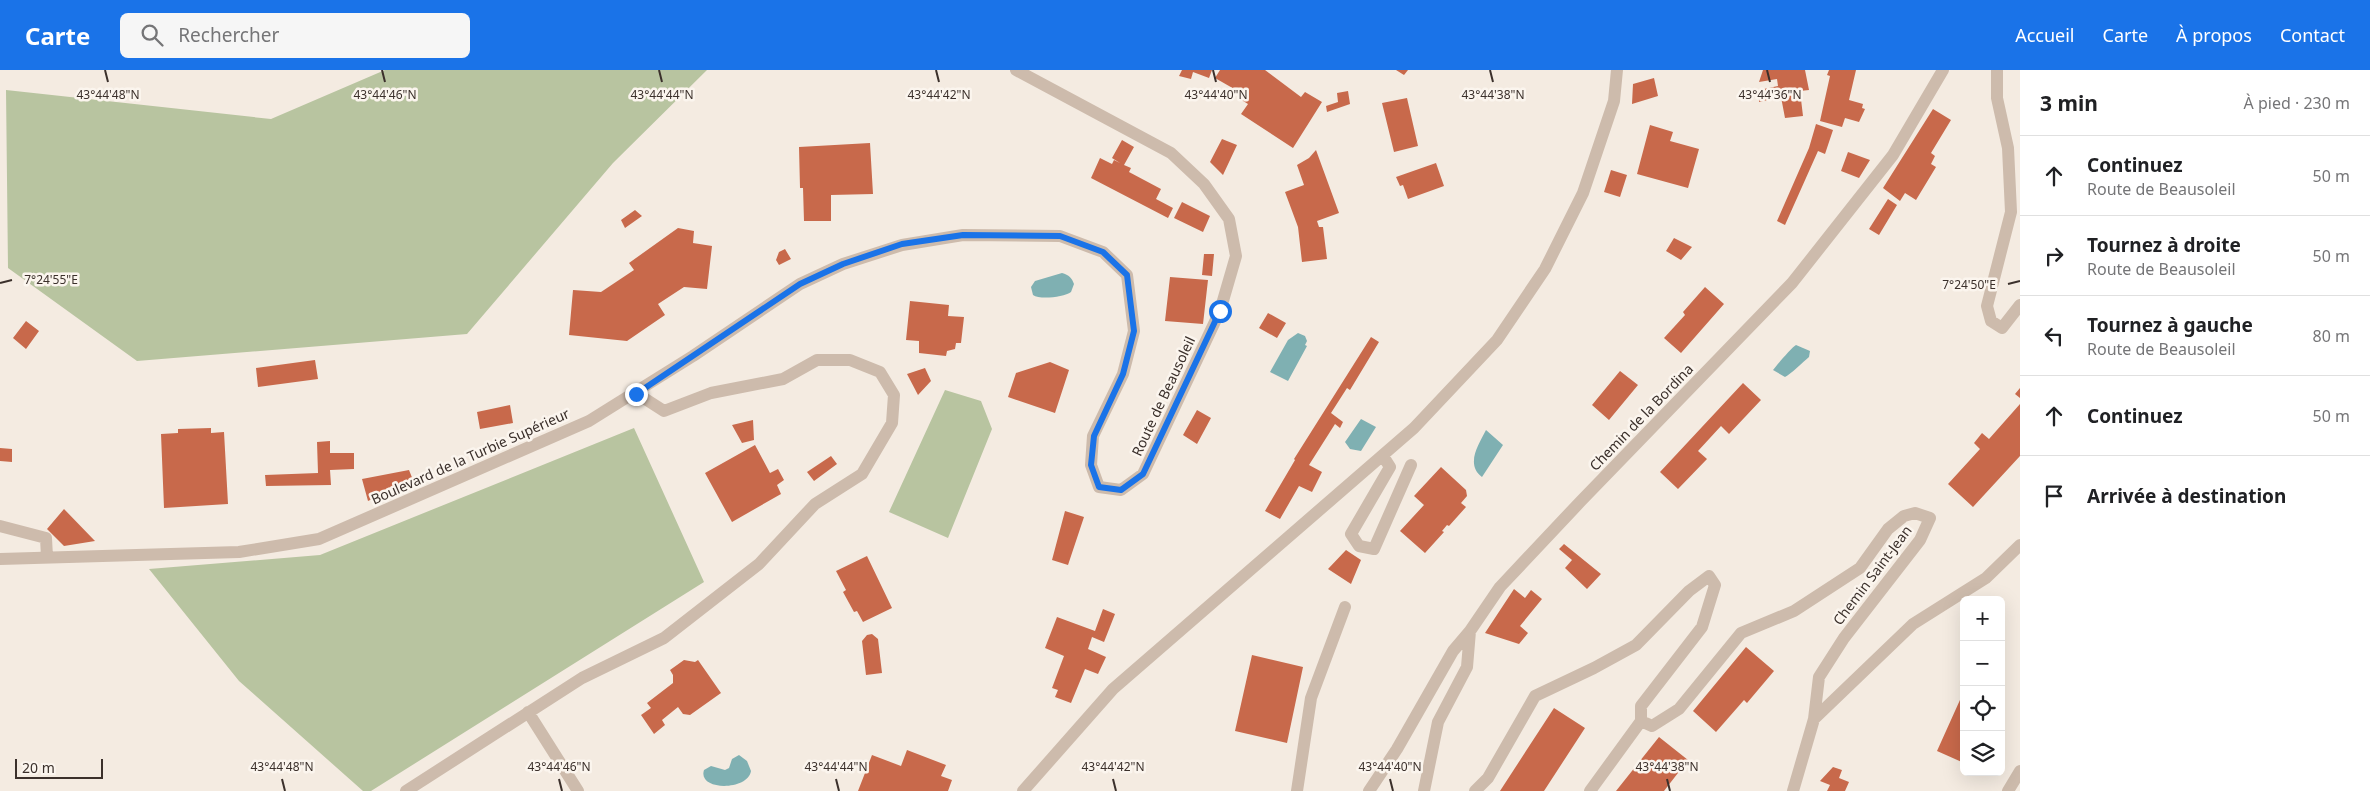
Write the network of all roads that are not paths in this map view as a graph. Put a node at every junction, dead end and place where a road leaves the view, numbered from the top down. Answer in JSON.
{"nodes":[{"id":1,"x":1016,"y":70,"type":"edge"},
{"id":2,"x":1617,"y":70,"type":"edge"},
{"id":3,"x":1943,"y":70,"type":"edge"},
{"id":4,"x":1997,"y":70,"type":"edge"},
{"id":5,"x":800,"y":284,"type":"joint"},
{"id":6,"x":2020,"y":305,"type":"edge"},
{"id":7,"x":636,"y":394,"type":"junction"},
{"id":8,"x":1383,"y":456,"type":"junction"},
{"id":9,"x":1411,"y":466,"type":"dead end"},
{"id":10,"x":0,"y":526,"type":"edge"},
{"id":11,"x":2020,"y":545,"type":"edge"},
{"id":12,"x":47,"y":558,"type":"junction"},
{"id":13,"x":0,"y":559,"type":"edge"},
{"id":14,"x":1346,"y":607,"type":"dead end"},
{"id":15,"x":1470,"y":631,"type":"junction"},
{"id":16,"x":528,"y":712,"type":"junction"},
{"id":17,"x":1814,"y":719,"type":"junction"},
{"id":18,"x":1641,"y":721,"type":"junction"},
{"id":19,"x":2020,"y":771,"type":"edge"},
{"id":20,"x":406,"y":791,"type":"edge"},
{"id":21,"x":578,"y":791,"type":"edge"},
{"id":22,"x":1023,"y":791,"type":"edge"},
{"id":23,"x":1297,"y":791,"type":"edge"},
{"id":24,"x":1369,"y":791,"type":"edge"},
{"id":25,"x":1424,"y":791,"type":"edge"},
{"id":26,"x":1475,"y":791,"type":"edge"},
{"id":27,"x":1590,"y":791,"type":"edge"},
{"id":28,"x":1793,"y":791,"type":"edge"},
{"id":29,"x":2008,"y":791,"type":"edge"}],
"edges":[{"from":1,"to":5,"type":"street","name":"Route de Beausoleil"},
{"from":2,"to":8,"type":"street"},
{"from":3,"to":15,"type":"street","name":"Chemin de la Bordina"},
{"from":4,"to":6,"type":"street"},
{"from":5,"to":7,"type":"street","name":"Boulevard de la Turbie Supérieur"},
{"from":7,"to":12,"type":"street","name":"Boulevard de la Turbie Supérieur"},
{"from":7,"to":16,"type":"street"},
{"from":8,"to":9,"type":"street"},
{"from":8,"to":22,"type":"street"},
{"from":10,"to":12,"type":"street"},
{"from":11,"to":17,"type":"street","name":"Chemin Saint-Jean"},
{"from":12,"to":13,"type":"street"},
{"from":14,"to":23,"type":"street"},
{"from":15,"to":24,"type":"street","name":"Chemin de la Bordina"},
{"from":15,"to":25,"type":"street"},
{"from":16,"to":20,"type":"street"},
{"from":16,"to":21,"type":"street"},
{"from":17,"to":18,"type":"street","name":"Chemin Saint-Jean"},
{"from":17,"to":28,"type":"street","name":"Chemin Saint-Jean"},
{"from":18,"to":26,"type":"street"},
{"from":18,"to":27,"type":"street"},
{"from":19,"to":29,"type":"street"}]}
